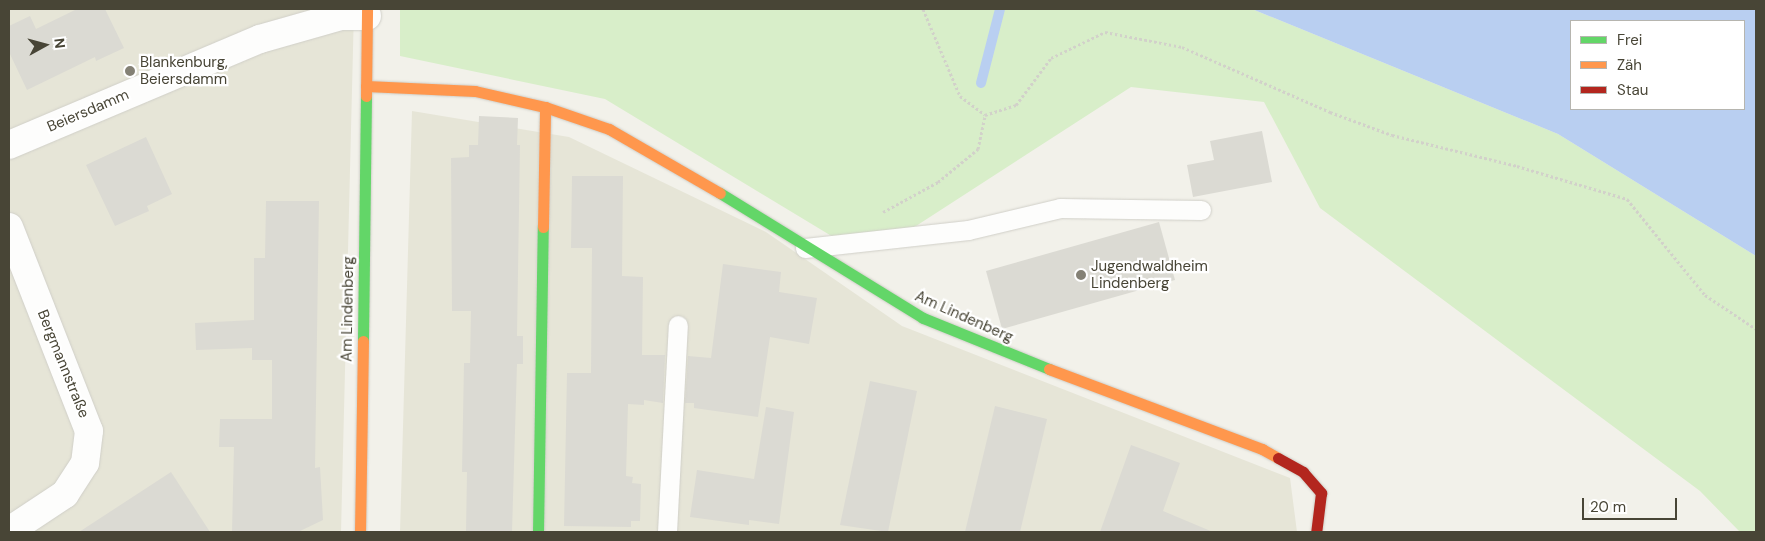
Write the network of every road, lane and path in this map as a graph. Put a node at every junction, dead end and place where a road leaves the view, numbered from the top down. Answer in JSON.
{"nodes":[{"id":1,"x":923,"y":9,"type":"edge"},
{"id":2,"x":354,"y":12,"type":"edge"},
{"id":3,"x":366,"y":86,"type":"junction"},
{"id":4,"x":545,"y":107,"type":"junction"},
{"id":5,"x":986,"y":115,"type":"junction"},
{"id":6,"x":10,"y":141,"type":"edge"},
{"id":7,"x":1201,"y":210,"type":"dead end"},
{"id":8,"x":874,"y":216,"type":"dead end"},
{"id":9,"x":9,"y":227,"type":"edge"},
{"id":10,"x":805,"y":248,"type":"junction"},
{"id":11,"x":678,"y":325,"type":"dead end"},
{"id":12,"x":1756,"y":329,"type":"edge"},
{"id":13,"x":9,"y":531,"type":"edge"},
{"id":14,"x":360,"y":532,"type":"edge"},
{"id":15,"x":538,"y":532,"type":"edge"},
{"id":16,"x":667,"y":532,"type":"edge"},
{"id":17,"x":1316,"y":532,"type":"edge"}],
"edges":[{"from":1,"to":5,"type":"path"},
{"from":2,"to":3,"type":"street","name":"Am Lindenberg"},
{"from":2,"to":6,"type":"street","name":"Beiersdamm"},
{"from":3,"to":4,"type":"street","name":"Am Lindenberg"},
{"from":3,"to":14,"type":"street","name":"Am Lindenberg"},
{"from":4,"to":10,"type":"street","name":"Am Lindenberg"},
{"from":4,"to":15,"type":"street"},
{"from":5,"to":8,"type":"path"},
{"from":5,"to":12,"type":"path"},
{"from":7,"to":10,"type":"lane"},
{"from":9,"to":13,"type":"street","name":"Bergmannstraße"},
{"from":10,"to":17,"type":"street","name":"Am Lindenberg"},
{"from":11,"to":16,"type":"lane"}]}
